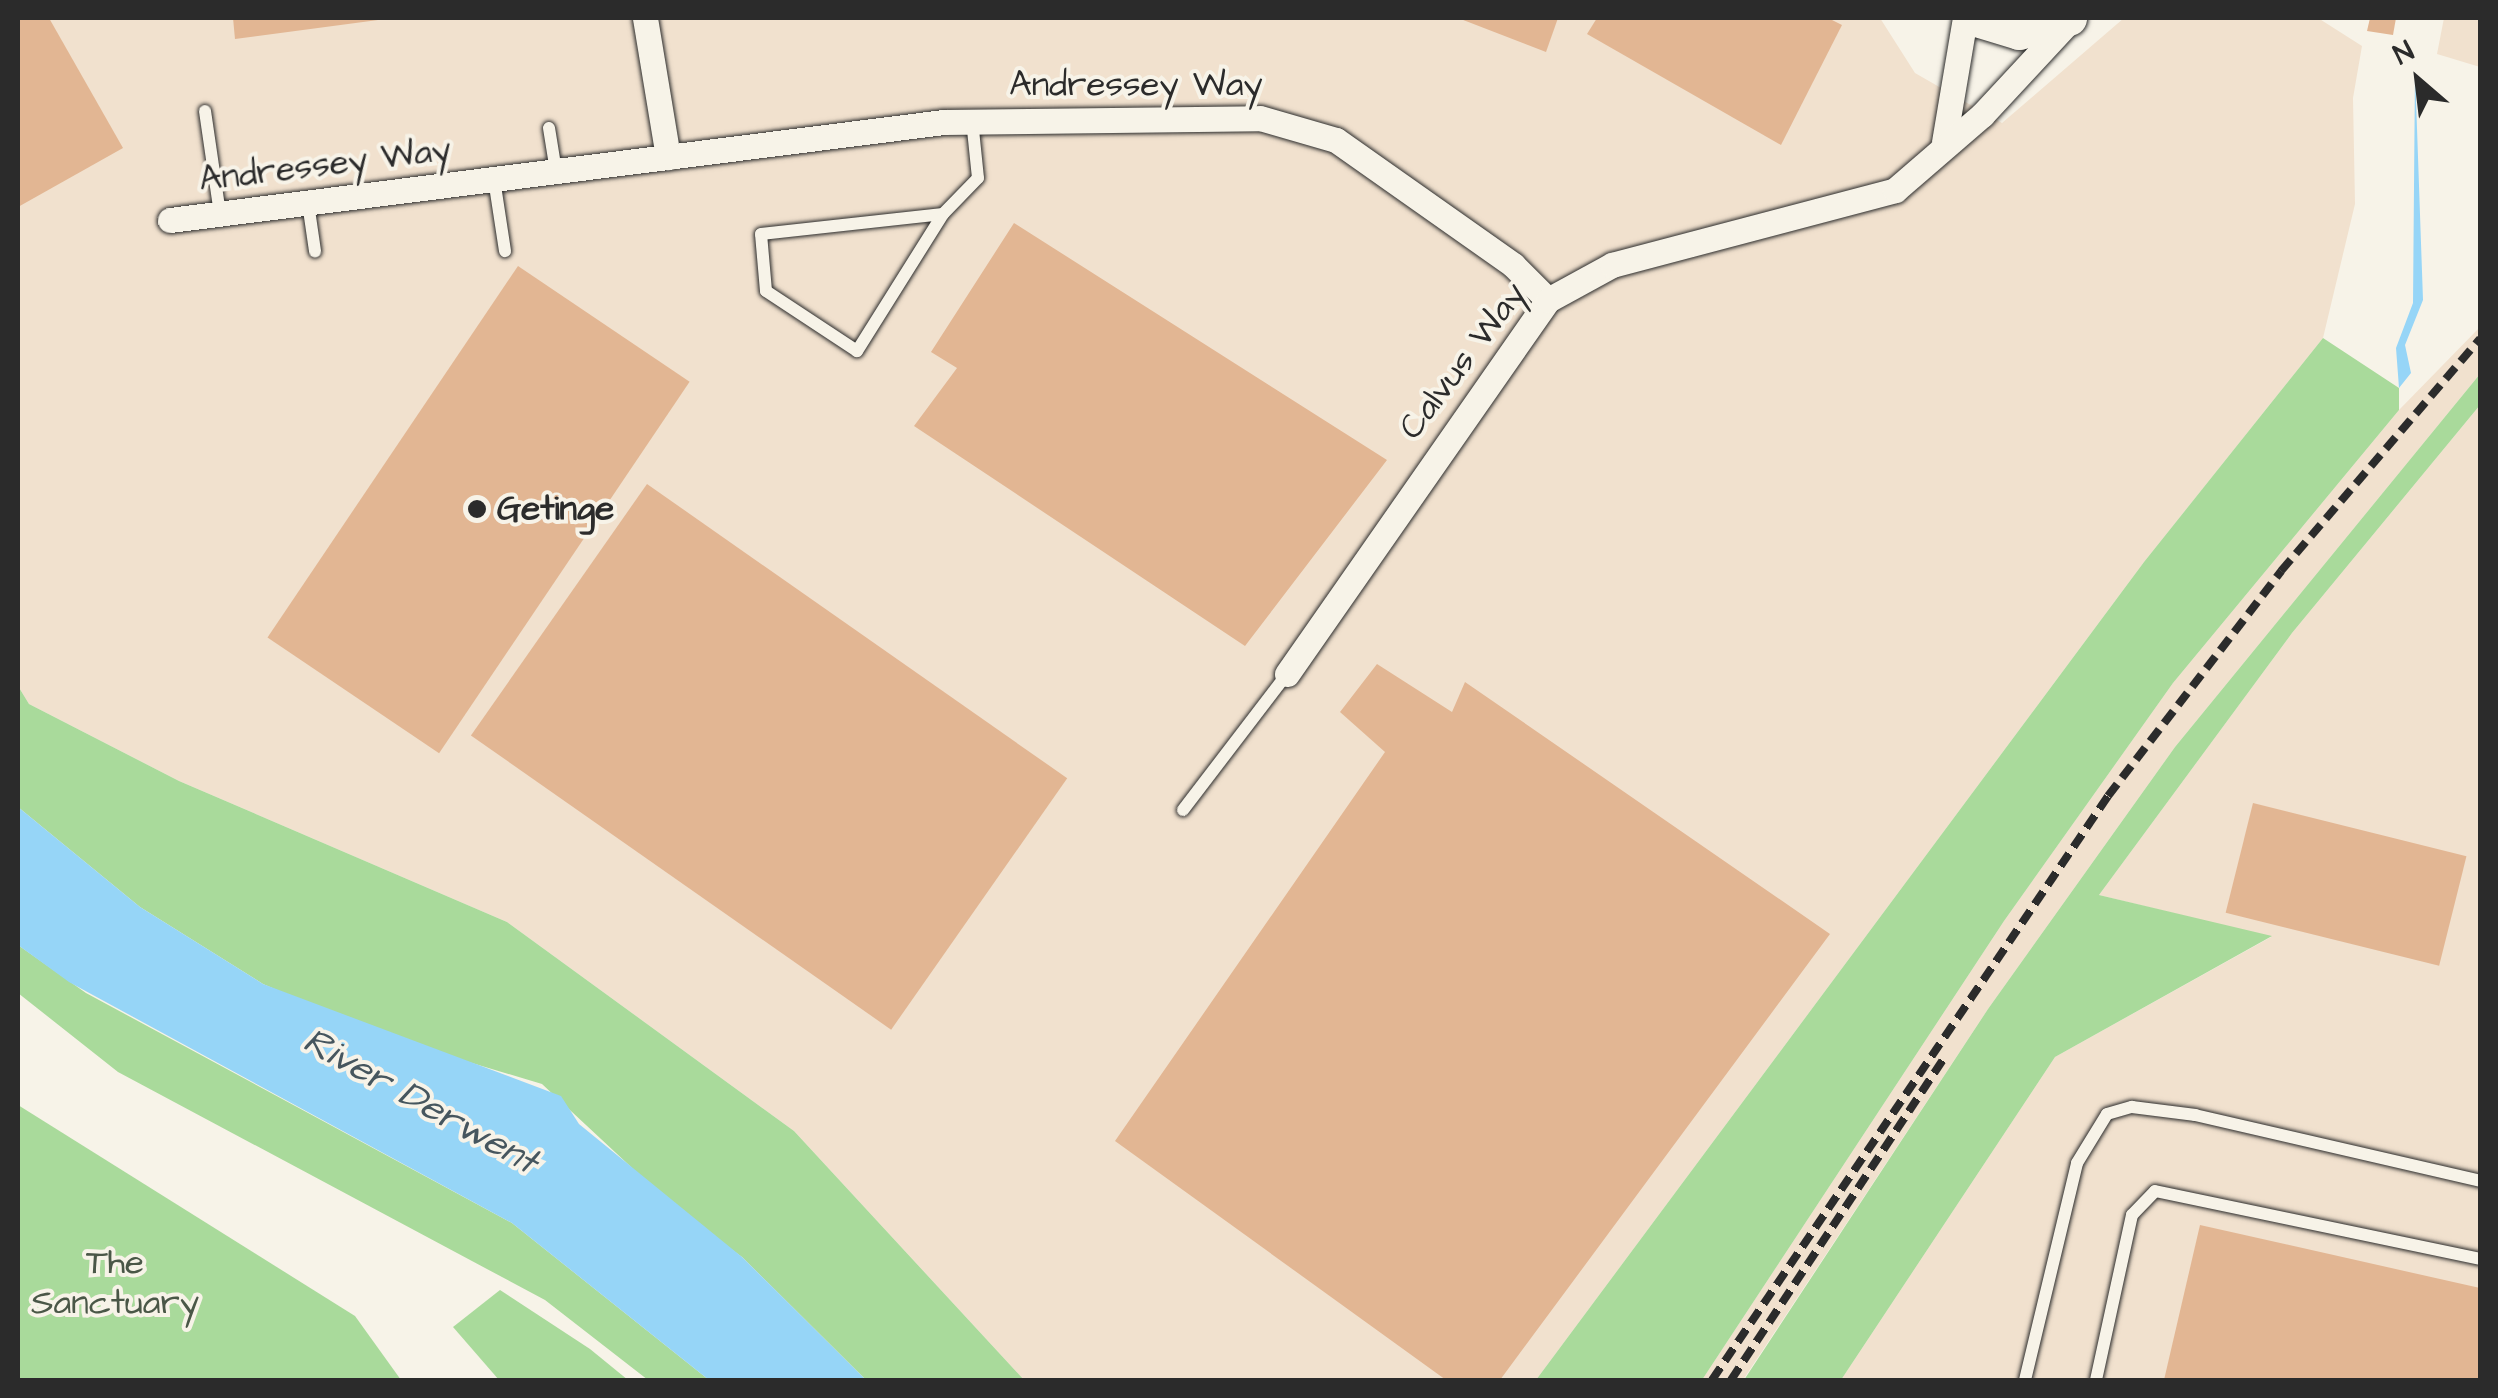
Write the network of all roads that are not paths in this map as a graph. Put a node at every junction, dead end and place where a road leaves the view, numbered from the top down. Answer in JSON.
{"nodes":[{"id":1,"x":645,"y":18,"type":"edge"},
{"id":2,"x":1965,"y":18,"type":"edge"},
{"id":3,"x":1973,"y":18,"type":"edge"},
{"id":4,"x":2070,"y":18,"type":"edge"},
{"id":5,"x":205,"y":112,"type":"dead end"},
{"id":6,"x":972,"y":120,"type":"junction"},
{"id":7,"x":550,"y":128,"type":"dead end"},
{"id":8,"x":1944,"y":142,"type":"junction"},
{"id":9,"x":668,"y":157,"type":"junction"},
{"id":10,"x":556,"y":171,"type":"junction"},
{"id":11,"x":494,"y":179,"type":"junction"},
{"id":12,"x":308,"y":202,"type":"junction"},
{"id":13,"x":220,"y":214,"type":"junction"},
{"id":14,"x":944,"y":214,"type":"junction"},
{"id":15,"x":170,"y":220,"type":"dead end"},
{"id":16,"x":315,"y":251,"type":"dead end"},
{"id":17,"x":505,"y":251,"type":"dead end"},
{"id":18,"x":1548,"y":300,"type":"junction"},
{"id":19,"x":1287,"y":674,"type":"joint"},
{"id":20,"x":1183,"y":810,"type":"dead end"},
{"id":21,"x":2480,"y":1181,"type":"edge"},
{"id":22,"x":2480,"y":1259,"type":"edge"},
{"id":23,"x":2025,"y":1380,"type":"edge"},
{"id":24,"x":2096,"y":1380,"type":"edge"}],
"edges":[{"from":1,"to":9,"type":"street"},
{"from":2,"to":8,"type":"street"},
{"from":3,"to":4,"type":"street"},
{"from":4,"to":8,"type":"street","name":"Calvus Way"},
{"from":5,"to":13,"type":"lane"},
{"from":6,"to":9,"type":"street","name":"Andressey Way"},
{"from":6,"to":14,"type":"lane"},
{"from":6,"to":18,"type":"street","name":"Andressey Way"},
{"from":7,"to":10,"type":"lane"},
{"from":8,"to":18,"type":"street","name":"Calvus Way"},
{"from":9,"to":10,"type":"street","name":"Andressey Way"},
{"from":10,"to":11,"type":"street","name":"Andressey Way"},
{"from":11,"to":12,"type":"street","name":"Andressey Way"},
{"from":11,"to":17,"type":"lane"},
{"from":12,"to":13,"type":"street","name":"Andressey Way"},
{"from":12,"to":16,"type":"lane"},
{"from":13,"to":15,"type":"street","name":"Andressey Way"},
{"from":14,"to":14,"type":"lane"},
{"from":18,"to":19,"type":"street","name":"Calvus Way"},
{"from":19,"to":20,"type":"lane"},
{"from":21,"to":23,"type":"lane"},
{"from":22,"to":24,"type":"lane"}]}
